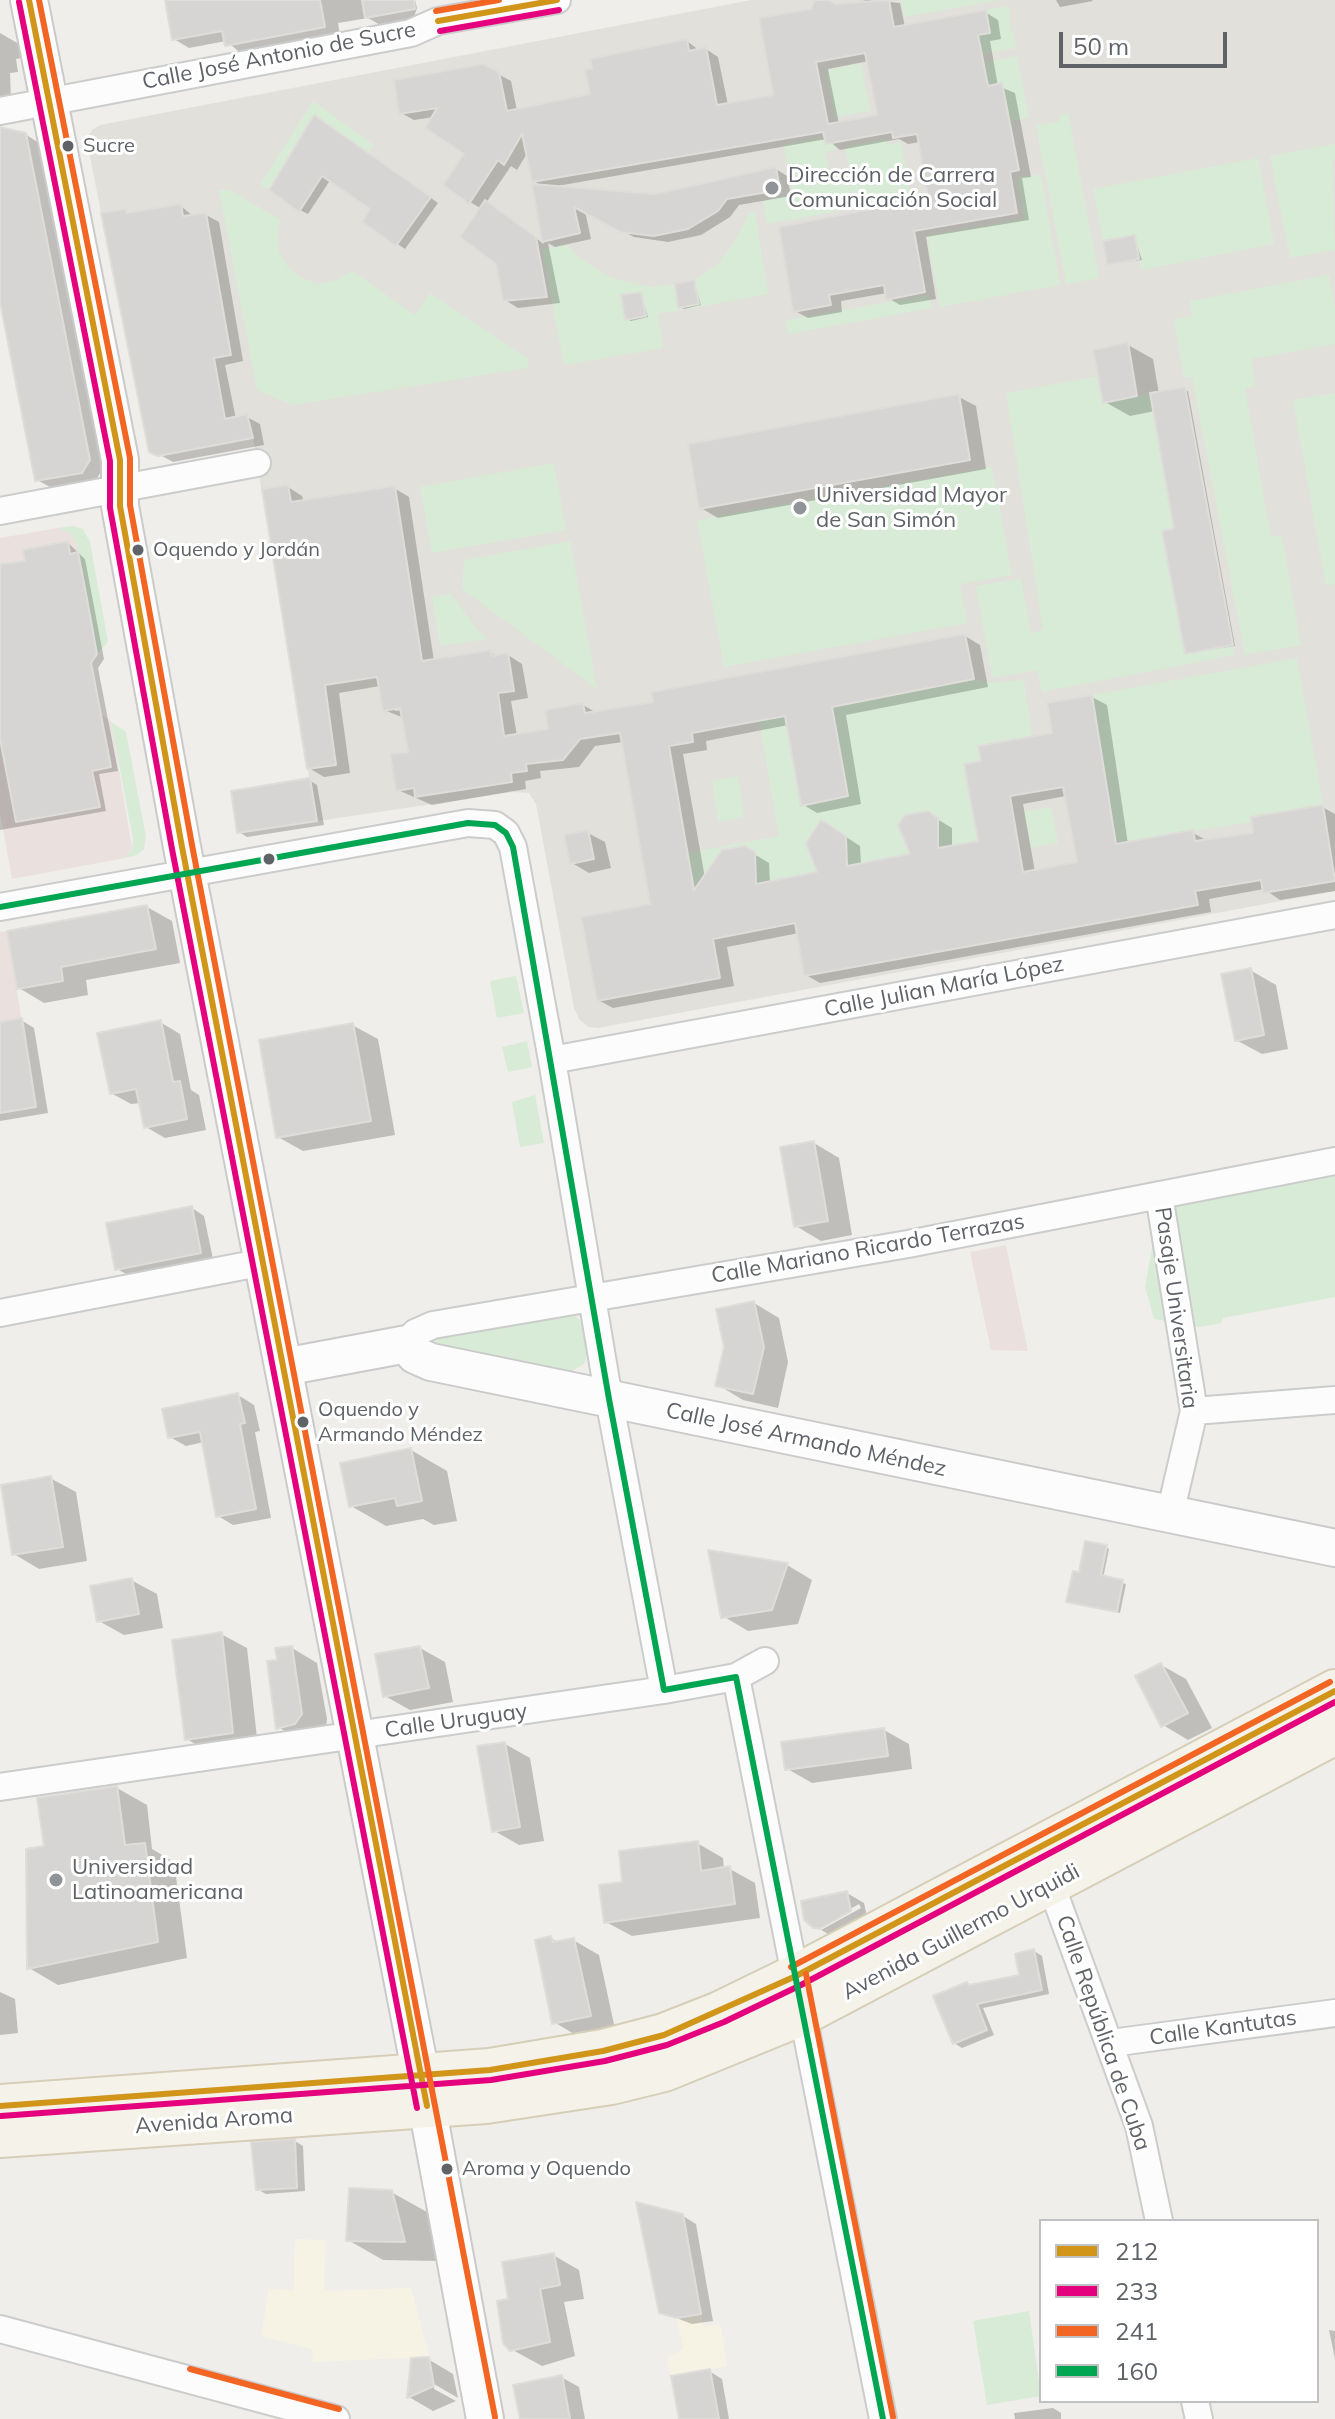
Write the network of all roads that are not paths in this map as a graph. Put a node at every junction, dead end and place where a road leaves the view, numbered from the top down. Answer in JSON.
{"nodes":[{"id":1,"x":29,"y":0,"type":"edge"},
{"id":2,"x":557,"y":0,"type":"edge"},
{"id":3,"x":436,"y":10,"type":"edge"},
{"id":4,"x":49,"y":102,"type":"junction"},
{"id":5,"x":0,"y":111,"type":"edge"},
{"id":6,"x":257,"y":463,"type":"dead end"},
{"id":7,"x":121,"y":488,"type":"junction"},
{"id":8,"x":0,"y":511,"type":"edge"},
{"id":9,"x":188,"y":872,"type":"junction"},
{"id":10,"x":0,"y":907,"type":"edge"},
{"id":11,"x":1335,"y":915,"type":"edge"},
{"id":12,"x":552,"y":1060,"type":"junction"},
{"id":13,"x":1335,"y":1161,"type":"edge"},
{"id":14,"x":1159,"y":1195,"type":"junction"},
{"id":15,"x":264,"y":1262,"type":"junction"},
{"id":16,"x":593,"y":1296,"type":"junction"},
{"id":17,"x":0,"y":1313,"type":"edge"},
{"id":18,"x":407,"y":1344,"type":"junction"},
{"id":19,"x":284,"y":1367,"type":"junction"},
{"id":20,"x":609,"y":1399,"type":"junction"},
{"id":21,"x":1335,"y":1400,"type":"edge"},
{"id":22,"x":1194,"y":1411,"type":"junction"},
{"id":23,"x":1170,"y":1514,"type":"junction"},
{"id":24,"x":1335,"y":1548,"type":"edge"},
{"id":25,"x":765,"y":1661,"type":"dead end"},
{"id":26,"x":736,"y":1677,"type":"junction"},
{"id":27,"x":664,"y":1690,"type":"junction"},
{"id":28,"x":1335,"y":1691,"type":"edge"},
{"id":29,"x":1335,"y":1733,"type":"edge"},
{"id":30,"x":354,"y":1736,"type":"junction"},
{"id":31,"x":0,"y":1787,"type":"edge"},
{"id":32,"x":1044,"y":1867,"type":"junction"},
{"id":33,"x":800,"y":1994,"type":"junction"},
{"id":34,"x":1335,"y":2013,"type":"edge"},
{"id":35,"x":1111,"y":2043,"type":"junction"},
{"id":36,"x":424,"y":2090,"type":"junction"},
{"id":37,"x":0,"y":2106,"type":"edge"},
{"id":38,"x":0,"y":2136,"type":"edge"},
{"id":39,"x":1159,"y":2219,"type":"edge"},
{"id":40,"x":0,"y":2329,"type":"edge"},
{"id":41,"x":336,"y":2419,"type":"edge"},
{"id":42,"x":485,"y":2419,"type":"edge"},
{"id":43,"x":883,"y":2419,"type":"edge"}],
"edges":[{"from":1,"to":4,"type":"main road"},
{"from":2,"to":3,"type":"street","name":"Calle José Antonio de Sucre"},
{"from":3,"to":4,"type":"street","name":"Calle José Antonio de Sucre"},
{"from":4,"to":5,"type":"street","name":"Calle José Antonio de Sucre"},
{"from":4,"to":7,"type":"main road"},
{"from":6,"to":7,"type":"street"},
{"from":7,"to":8,"type":"street"},
{"from":7,"to":9,"type":"main road"},
{"from":9,"to":10,"type":"street"},
{"from":9,"to":12,"type":"street"},
{"from":9,"to":15,"type":"main road"},
{"from":11,"to":12,"type":"street","name":"Calle Julian María López"},
{"from":12,"to":16,"type":"street"},
{"from":13,"to":14,"type":"street","name":"Calle Mariano Ricardo Terrazas"},
{"from":14,"to":16,"type":"street","name":"Calle Mariano Ricardo Terrazas"},
{"from":14,"to":22,"type":"street","name":"Pasaje Universitaria"},
{"from":15,"to":17,"type":"street"},
{"from":15,"to":19,"type":"main road"},
{"from":16,"to":18,"type":"street","name":"Calle Mariano Ricardo Terrazas"},
{"from":16,"to":20,"type":"street"},
{"from":18,"to":19,"type":"main road"},
{"from":18,"to":20,"type":"main road","name":"Calle José Armando Méndez"},
{"from":19,"to":30,"type":"main road"},
{"from":20,"to":23,"type":"main road","name":"Calle José Armando Méndez"},
{"from":20,"to":27,"type":"street"},
{"from":21,"to":22,"type":"street"},
{"from":22,"to":23,"type":"street","name":"Pasaje Universitaria"},
{"from":23,"to":24,"type":"main road","name":"Calle José Armando Méndez"},
{"from":25,"to":26,"type":"street","name":"Calle Uruguay"},
{"from":26,"to":27,"type":"street","name":"Calle Uruguay"},
{"from":26,"to":33,"type":"street"},
{"from":27,"to":30,"type":"street","name":"Calle Uruguay"},
{"from":28,"to":32,"type":"main road","name":"Avenida Guillermo Urquidi"},
{"from":29,"to":32,"type":"main road","name":"Avenida Guillermo Urquidi"},
{"from":30,"to":31,"type":"street","name":"Calle Uruguay"},
{"from":30,"to":36,"type":"main road"},
{"from":32,"to":33,"type":"main road","name":"Avenida Guillermo Urquidi"},
{"from":32,"to":35,"type":"street","name":"Calle República de Cuba"},
{"from":33,"to":36,"type":"main road","name":"Avenida Guillermo Urquidi"},
{"from":33,"to":43,"type":"street"},
{"from":34,"to":35,"type":"street","name":"Calle Kantutas"},
{"from":35,"to":39,"type":"street","name":"Calle República de Cuba"},
{"from":36,"to":37,"type":"main road","name":"Avenida Aroma"},
{"from":36,"to":38,"type":"main road","name":"Avenida Aroma"},
{"from":36,"to":42,"type":"main road"},
{"from":40,"to":41,"type":"street"}]}
